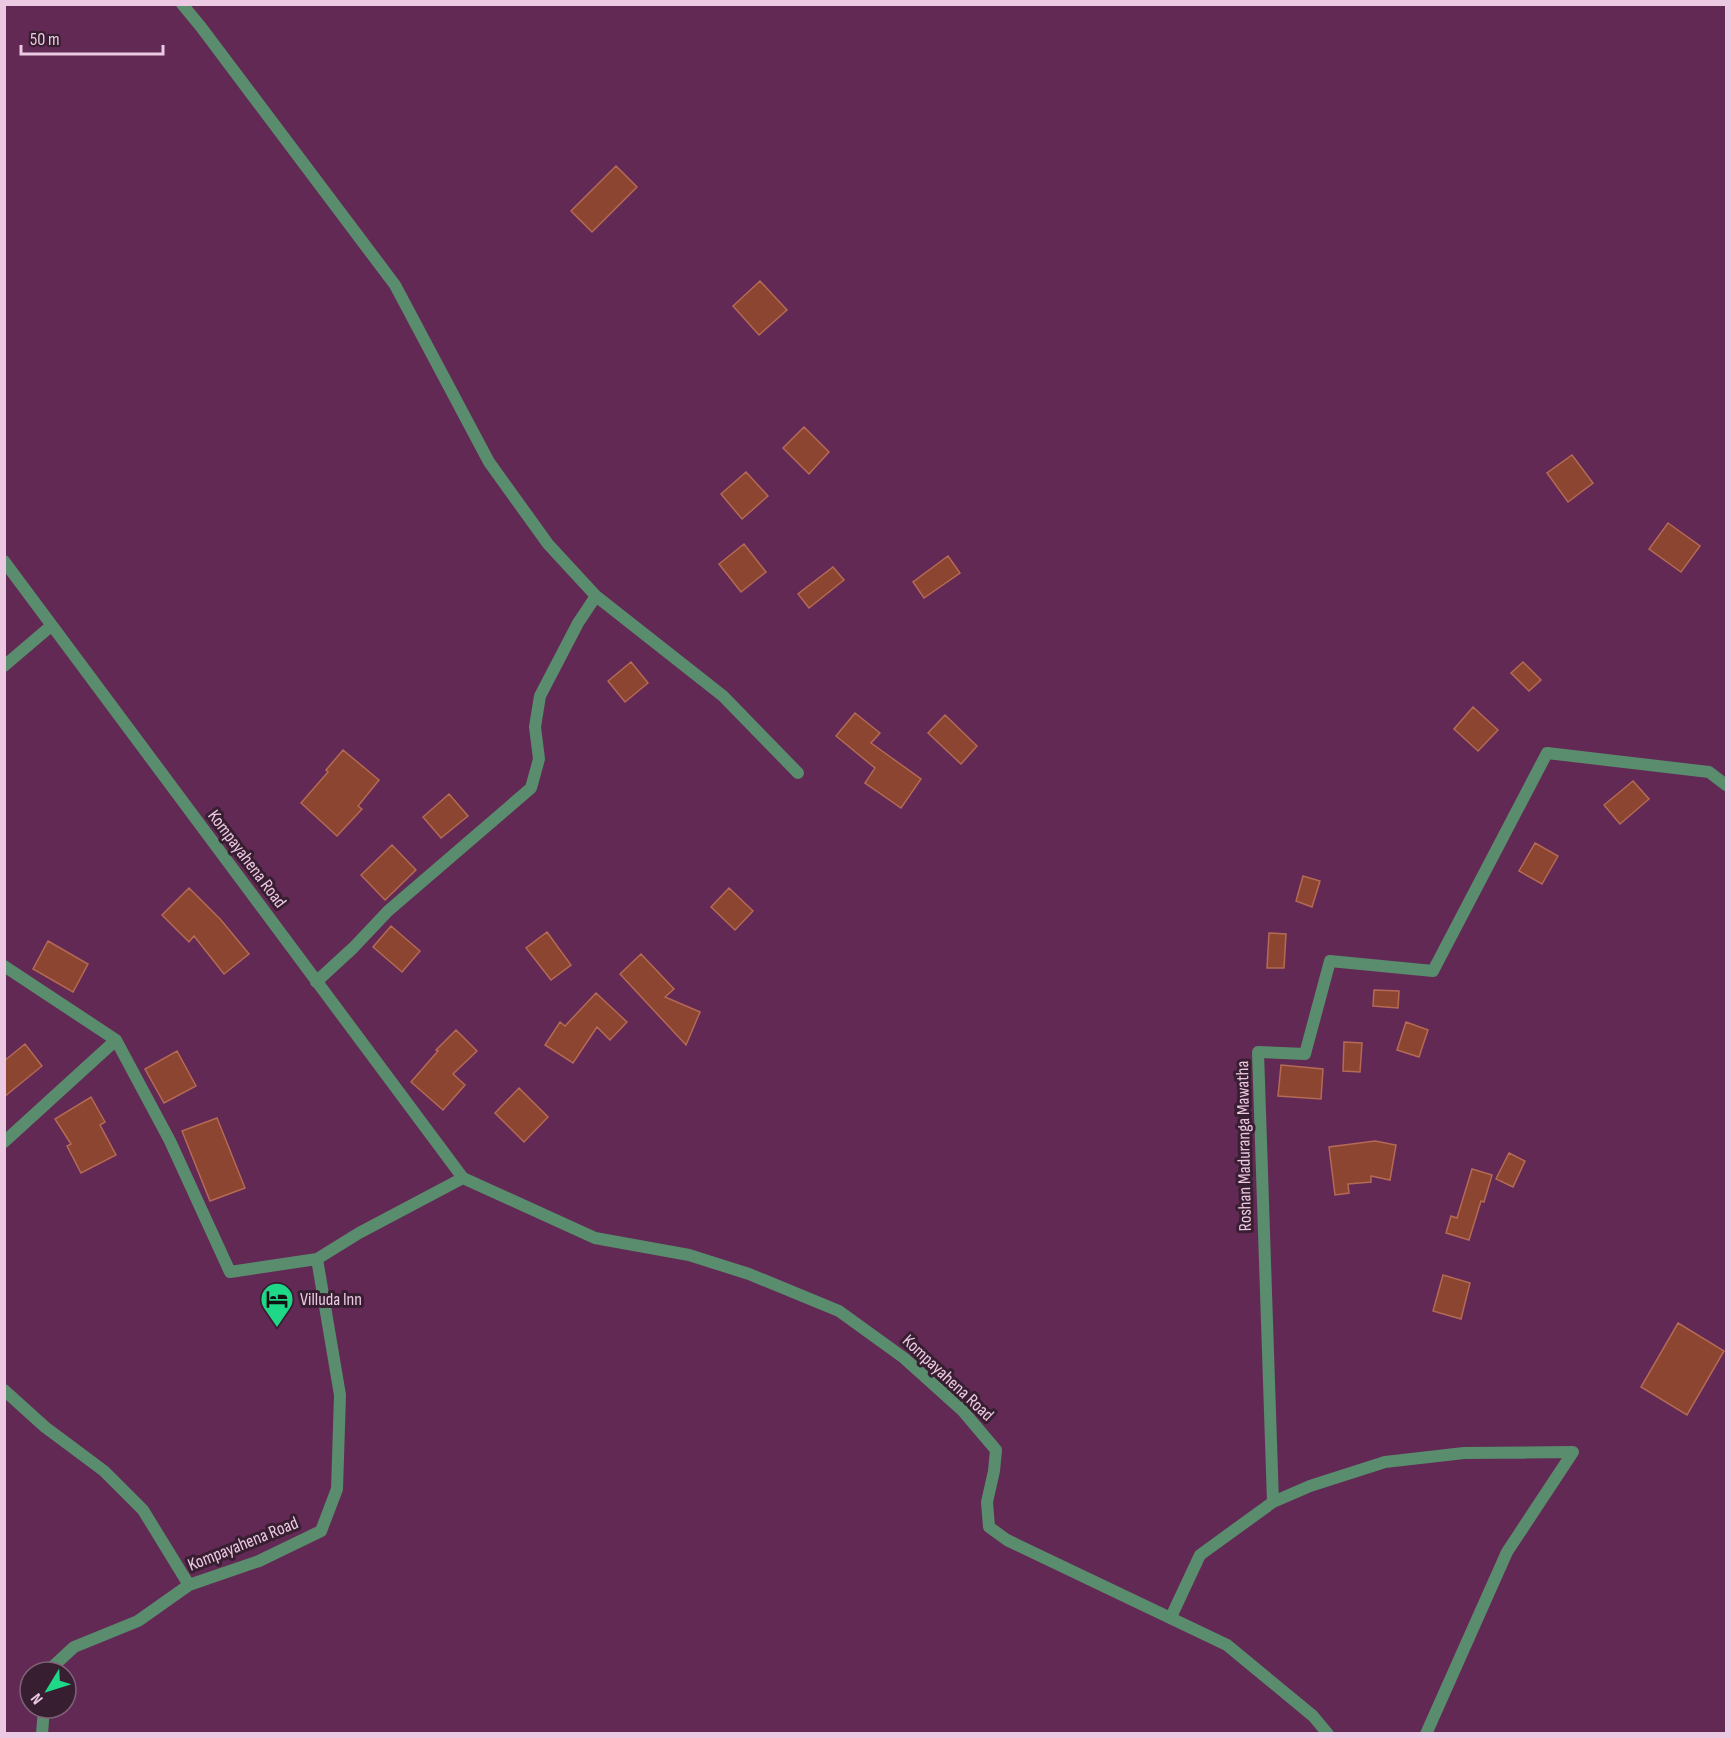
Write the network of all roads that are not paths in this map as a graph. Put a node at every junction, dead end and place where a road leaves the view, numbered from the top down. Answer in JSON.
{"nodes":[{"id":1,"x":182,"y":4,"type":"edge"},
{"id":2,"x":4,"y":561,"type":"edge"},
{"id":3,"x":596,"y":596,"type":"junction"},
{"id":4,"x":51,"y":626,"type":"junction"},
{"id":5,"x":4,"y":666,"type":"edge"},
{"id":6,"x":798,"y":773,"type":"dead end"},
{"id":7,"x":1726,"y":785,"type":"edge"},
{"id":8,"x":4,"y":966,"type":"edge"},
{"id":9,"x":316,"y":982,"type":"junction"},
{"id":10,"x":116,"y":1040,"type":"junction"},
{"id":11,"x":4,"y":1142,"type":"edge"},
{"id":12,"x":463,"y":1178,"type":"junction"},
{"id":13,"x":317,"y":1259,"type":"junction"},
{"id":14,"x":4,"y":1390,"type":"edge"},
{"id":15,"x":1273,"y":1502,"type":"junction"},
{"id":16,"x":189,"y":1585,"type":"junction"},
{"id":17,"x":1171,"y":1617,"type":"junction"},
{"id":18,"x":60,"y":1660,"type":"edge"},
{"id":19,"x":1328,"y":1734,"type":"edge"},
{"id":20,"x":1426,"y":1734,"type":"edge"}],
"edges":[{"from":1,"to":3,"type":"street"},
{"from":2,"to":4,"type":"street","name":"Kompayahena Road"},
{"from":3,"to":6,"type":"street"},
{"from":3,"to":9,"type":"street"},
{"from":4,"to":5,"type":"street"},
{"from":4,"to":9,"type":"street","name":"Kompayahena Road"},
{"from":7,"to":15,"type":"street","name":"Roshan Maduranga Mawatha"},
{"from":8,"to":10,"type":"street"},
{"from":9,"to":12,"type":"street","name":"Kompayahena Road"},
{"from":10,"to":11,"type":"street"},
{"from":10,"to":13,"type":"street"},
{"from":12,"to":13,"type":"street"},
{"from":12,"to":17,"type":"street","name":"Kompayahena Road"},
{"from":13,"to":16,"type":"street","name":"Kompayahena Road"},
{"from":14,"to":16,"type":"street"},
{"from":15,"to":17,"type":"street"},
{"from":15,"to":20,"type":"street"},
{"from":16,"to":18,"type":"street","name":"Kompayahena Road"},
{"from":17,"to":19,"type":"street","name":"Kompayahena Road"}]}
